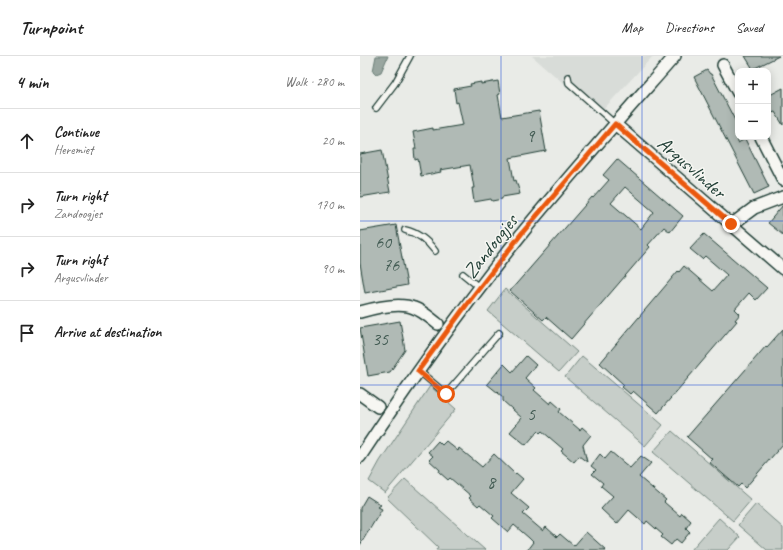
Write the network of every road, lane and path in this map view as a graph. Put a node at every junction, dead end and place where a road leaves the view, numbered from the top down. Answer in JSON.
{"nodes":[{"id":1,"x":410,"y":56,"type":"edge"},
{"id":2,"x":675,"y":56,"type":"edge"},
{"id":3,"x":681,"y":56,"type":"edge"},
{"id":4,"x":724,"y":65,"type":"dead end"},
{"id":5,"x":663,"y":69,"type":"junction"},
{"id":6,"x":568,"y":77,"type":"dead end"},
{"id":7,"x":735,"y":87,"type":"edge"},
{"id":8,"x":376,"y":108,"type":"dead end"},
{"id":9,"x":615,"y":124,"type":"junction"},
{"id":10,"x":763,"y":140,"type":"edge"},
{"id":11,"x":783,"y":180,"type":"edge"},
{"id":12,"x":783,"y":196,"type":"edge"},
{"id":13,"x":731,"y":224,"type":"junction"},
{"id":14,"x":405,"y":230,"type":"dead end"},
{"id":15,"x":436,"y":251,"type":"dead end"},
{"id":16,"x":783,"y":269,"type":"edge"},
{"id":17,"x":463,"y":274,"type":"dead end"},
{"id":18,"x":480,"y":288,"type":"junction"},
{"id":19,"x":360,"y":312,"type":"edge"},
{"id":20,"x":438,"y":324,"type":"dead end"},
{"id":21,"x":500,"y":333,"type":"dead end"},
{"id":22,"x":418,"y":371,"type":"junction"},
{"id":23,"x":360,"y":394,"type":"edge"},
{"id":24,"x":378,"y":408,"type":"dead end"},
{"id":25,"x":360,"y":457,"type":"edge"}],
"edges":[{"from":1,"to":8,"type":"lane"},
{"from":2,"to":5,"type":"street","name":"Zandoogjes"},
{"from":3,"to":5,"type":"street","name":"Zandoogjes"},
{"from":4,"to":7,"type":"street"},
{"from":5,"to":9,"type":"street","name":"Zandoogjes"},
{"from":6,"to":9,"type":"lane"},
{"from":9,"to":13,"type":"street","name":"Argusvlinder"},
{"from":9,"to":18,"type":"street","name":"Zandoogjes"},
{"from":10,"to":11,"type":"street"},
{"from":12,"to":13,"type":"street"},
{"from":13,"to":16,"type":"street","name":"Argusvlinder"},
{"from":14,"to":15,"type":"lane"},
{"from":17,"to":18,"type":"lane"},
{"from":18,"to":22,"type":"street","name":"Zandoogjes"},
{"from":19,"to":20,"type":"street"},
{"from":21,"to":22,"type":"lane"},
{"from":22,"to":25,"type":"street","name":"Zandoogjes"},
{"from":23,"to":24,"type":"street"}]}
